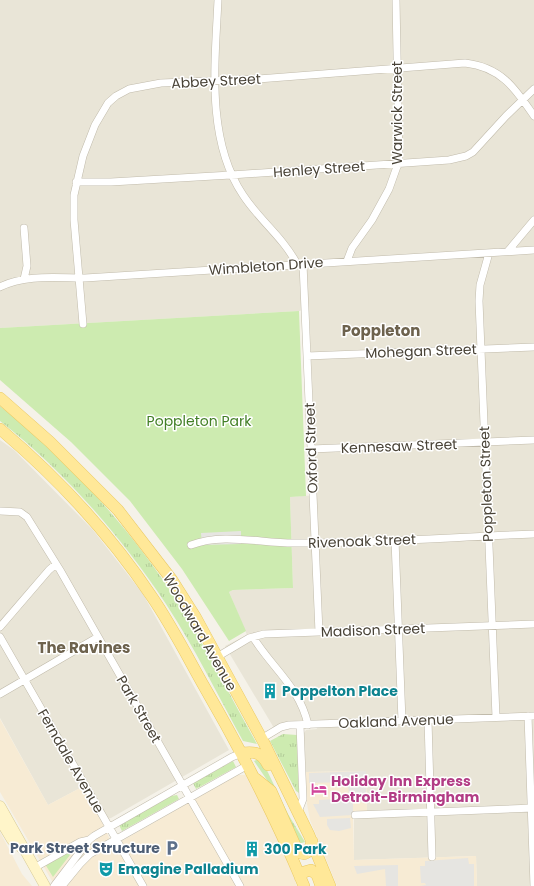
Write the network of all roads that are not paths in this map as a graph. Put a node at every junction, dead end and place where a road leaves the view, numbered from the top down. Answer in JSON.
{"nodes":[{"id":1,"x":218,"y":0,"type":"edge"},
{"id":2,"x":396,"y":0,"type":"edge"},
{"id":3,"x":397,"y":68,"type":"junction"},
{"id":4,"x":216,"y":81,"type":"junction"},
{"id":5,"x":534,"y":89,"type":"edge"},
{"id":6,"x":522,"y":99,"type":"junction"},
{"id":7,"x":534,"y":116,"type":"edge"},
{"id":8,"x":398,"y":164,"type":"junction"},
{"id":9,"x":231,"y":175,"type":"junction"},
{"id":10,"x":76,"y":182,"type":"junction"},
{"id":11,"x":534,"y":220,"type":"edge"},
{"id":12,"x":24,"y":228,"type":"dead end"},
{"id":13,"x":534,"y":250,"type":"edge"},
{"id":14,"x":508,"y":251,"type":"junction"},
{"id":15,"x":489,"y":253,"type":"junction"},
{"id":16,"x":347,"y":261,"type":"junction"},
{"id":17,"x":300,"y":264,"type":"junction"},
{"id":18,"x":79,"y":278,"type":"junction"},
{"id":19,"x":24,"y":279,"type":"junction"},
{"id":20,"x":0,"y":287,"type":"edge"},
{"id":21,"x":83,"y":324,"type":"dead end"},
{"id":22,"x":534,"y":347,"type":"edge"},
{"id":23,"x":481,"y":349,"type":"junction"},
{"id":24,"x":308,"y":356,"type":"junction"},
{"id":25,"x":0,"y":398,"type":"edge"},
{"id":26,"x":0,"y":429,"type":"edge"},
{"id":27,"x":534,"y":440,"type":"edge"},
{"id":28,"x":484,"y":442,"type":"junction"},
{"id":29,"x":311,"y":449,"type":"junction"},
{"id":30,"x":0,"y":511,"type":"edge"},
{"id":31,"x":534,"y":534,"type":"edge"},
{"id":32,"x":488,"y":536,"type":"junction"},
{"id":33,"x":395,"y":540,"type":"junction"},
{"id":34,"x":315,"y":543,"type":"junction"},
{"id":35,"x":191,"y":545,"type":"dead end"},
{"id":36,"x":56,"y":564,"type":"junction"},
{"id":37,"x":534,"y":624,"type":"edge"},
{"id":38,"x":492,"y":625,"type":"junction"},
{"id":39,"x":0,"y":627,"type":"edge"},
{"id":40,"x":398,"y":629,"type":"junction"},
{"id":41,"x":319,"y":632,"type":"junction"},
{"id":42,"x":0,"y":637,"type":"edge"},
{"id":43,"x":98,"y":637,"type":"junction"},
{"id":44,"x":253,"y":637,"type":"junction"},
{"id":45,"x":217,"y":657,"type":"junction"},
{"id":46,"x":25,"y":680,"type":"junction"},
{"id":47,"x":0,"y":694,"type":"edge"},
{"id":48,"x":531,"y":716,"type":"edge"},
{"id":49,"x":496,"y":717,"type":"junction"},
{"id":50,"x":428,"y":720,"type":"junction"},
{"id":51,"x":402,"y":721,"type":"junction"},
{"id":52,"x":308,"y":724,"type":"junction"},
{"id":53,"x":300,"y":725,"type":"junction"},
{"id":54,"x":261,"y":739,"type":"junction"},
{"id":55,"x":242,"y":753,"type":"junction"},
{"id":56,"x":248,"y":765,"type":"junction"},
{"id":57,"x":254,"y":777,"type":"junction"},
{"id":58,"x":182,"y":785,"type":"junction"},
{"id":59,"x":190,"y":798,"type":"junction"},
{"id":60,"x":0,"y":806,"type":"edge"},
{"id":61,"x":532,"y":808,"type":"edge"},
{"id":62,"x":431,"y":812,"type":"junction"},
{"id":63,"x":354,"y":815,"type":"dead end"},
{"id":64,"x":300,"y":816,"type":"junction"},
{"id":65,"x":0,"y":820,"type":"edge"},
{"id":66,"x":109,"y":827,"type":"junction"},
{"id":67,"x":88,"y":840,"type":"junction"},
{"id":68,"x":116,"y":840,"type":"junction"},
{"id":69,"x":312,"y":841,"type":"junction"},
{"id":70,"x":23,"y":849,"type":"junction"},
{"id":71,"x":432,"y":857,"type":"dead end"},
{"id":72,"x":34,"y":868,"type":"junction"},
{"id":73,"x":302,"y":882,"type":"edge"},
{"id":74,"x":45,"y":886,"type":"edge"},
{"id":75,"x":54,"y":886,"type":"edge"},
{"id":76,"x":62,"y":886,"type":"edge"},
{"id":77,"x":143,"y":886,"type":"edge"},
{"id":78,"x":240,"y":886,"type":"edge"},
{"id":79,"x":321,"y":886,"type":"edge"},
{"id":80,"x":330,"y":886,"type":"edge"},
{"id":81,"x":534,"y":886,"type":"edge"}],
"edges":[{"from":1,"to":4,"type":"street","name":"Oxford Street"},
{"from":2,"to":3,"type":"street","name":"Warwick Street"},
{"from":3,"to":4,"type":"street","name":"Abbey Street"},
{"from":3,"to":6,"type":"street","name":"Abbey Street"},
{"from":3,"to":8,"type":"street","name":"Warwick Street"},
{"from":4,"to":9,"type":"street","name":"Oxford Street"},
{"from":4,"to":10,"type":"street","name":"Abbey Street"},
{"from":5,"to":6,"type":"street","name":"Henley Street"},
{"from":6,"to":7,"type":"street","name":"Abbey Street"},
{"from":6,"to":8,"type":"street","name":"Henley Street"},
{"from":8,"to":9,"type":"street","name":"Henley Street"},
{"from":8,"to":16,"type":"street","name":"Warwick Street"},
{"from":9,"to":10,"type":"street","name":"Henley Street"},
{"from":9,"to":17,"type":"street","name":"Oxford Street"},
{"from":10,"to":18,"type":"street","name":"Abbey Street"},
{"from":11,"to":14,"type":"street"},
{"from":12,"to":19,"type":"street"},
{"from":13,"to":14,"type":"street","name":"Wimbleton Drive"},
{"from":14,"to":15,"type":"street","name":"Wimbleton Drive"},
{"from":15,"to":16,"type":"street","name":"Wimbleton Drive"},
{"from":15,"to":23,"type":"street","name":"Poppleton Street"},
{"from":16,"to":17,"type":"street","name":"Wimbleton Drive"},
{"from":17,"to":18,"type":"street","name":"Wimbleton Drive"},
{"from":17,"to":24,"type":"street","name":"Oxford Street"},
{"from":18,"to":19,"type":"street","name":"Wimbleton Drive"},
{"from":18,"to":21,"type":"street","name":"Abbey Street"},
{"from":19,"to":20,"type":"street","name":"Wimbleton Drive"},
{"from":22,"to":23,"type":"street","name":"Mohegan Street"},
{"from":23,"to":24,"type":"street","name":"Mohegan Street"},
{"from":23,"to":28,"type":"street","name":"Poppleton Street"},
{"from":24,"to":29,"type":"street","name":"Oxford Street"},
{"from":25,"to":45,"type":"main road","name":"Woodward Avenue"},
{"from":26,"to":55,"type":"main road","name":"Woodward Avenue"},
{"from":27,"to":28,"type":"street","name":"Kennesaw Street"},
{"from":28,"to":29,"type":"street","name":"Kennesaw Street"},
{"from":28,"to":32,"type":"street","name":"Poppleton Street"},
{"from":29,"to":34,"type":"street","name":"Oxford Street"},
{"from":30,"to":36,"type":"street","name":"Park Street"},
{"from":31,"to":32,"type":"street","name":"Rivenoak Street"},
{"from":32,"to":33,"type":"street","name":"Rivenoak Street"},
{"from":32,"to":38,"type":"street","name":"Poppleton Street"},
{"from":33,"to":34,"type":"street","name":"Rivenoak Street"},
{"from":33,"to":40,"type":"street"},
{"from":34,"to":35,"type":"street","name":"Rivenoak Street"},
{"from":34,"to":41,"type":"street","name":"Oxford Street"},
{"from":36,"to":39,"type":"street"},
{"from":36,"to":43,"type":"street","name":"Park Street"},
{"from":37,"to":38,"type":"street","name":"Madison Street"},
{"from":38,"to":40,"type":"street","name":"Madison Street"},
{"from":38,"to":49,"type":"street","name":"Poppleton Street"},
{"from":40,"to":41,"type":"street","name":"Madison Street"},
{"from":40,"to":51,"type":"street"},
{"from":41,"to":44,"type":"street","name":"Madison Street"},
{"from":42,"to":46,"type":"street","name":"Ferndale Avenue"},
{"from":43,"to":46,"type":"street"},
{"from":43,"to":58,"type":"street","name":"Park Street"},
{"from":44,"to":45,"type":"street","name":"Madison Street"},
{"from":44,"to":52,"type":"street"},
{"from":45,"to":54,"type":"main road","name":"Woodward Avenue"},
{"from":46,"to":47,"type":"street"},
{"from":46,"to":66,"type":"street","name":"Ferndale Avenue"},
{"from":48,"to":49,"type":"street","name":"Oakland Avenue"},
{"from":48,"to":61,"type":"street"},
{"from":49,"to":50,"type":"street","name":"Oakland Avenue"},
{"from":50,"to":51,"type":"street","name":"Oakland Avenue"},
{"from":50,"to":62,"type":"street"},
{"from":51,"to":52,"type":"street","name":"Oakland Avenue"},
{"from":52,"to":53,"type":"street","name":"Oakland Avenue"},
{"from":53,"to":54,"type":"street","name":"Oakland Avenue"},
{"from":53,"to":64,"type":"street"},
{"from":54,"to":64,"type":"main road","name":"Woodward Avenue"},
{"from":55,"to":56,"type":"main road","name":"Woodward Avenue"},
{"from":55,"to":58,"type":"street"},
{"from":55,"to":64,"type":"main road"},
{"from":56,"to":57,"type":"main road","name":"Woodward Avenue"},
{"from":56,"to":59,"type":"street"},
{"from":57,"to":69,"type":"main road"},
{"from":57,"to":73,"type":"main road","name":"Woodward Avenue"},
{"from":58,"to":59,"type":"street","name":"Park Street"},
{"from":58,"to":66,"type":"street"},
{"from":59,"to":68,"type":"street"},
{"from":59,"to":78,"type":"street","name":"Park Street"},
{"from":60,"to":70,"type":"street"},
{"from":61,"to":62,"type":"street"},
{"from":61,"to":81,"type":"street"},
{"from":62,"to":63,"type":"street"},
{"from":62,"to":71,"type":"street"},
{"from":64,"to":69,"type":"main road","name":"Woodward Avenue"},
{"from":65,"to":70,"type":"street"},
{"from":66,"to":67,"type":"street"},
{"from":66,"to":68,"type":"street","name":"Ferndale Avenue"},
{"from":67,"to":72,"type":"street"},
{"from":67,"to":75,"type":"street"},
{"from":68,"to":76,"type":"street"},
{"from":68,"to":77,"type":"street","name":"Ferndale Avenue"},
{"from":69,"to":80,"type":"main road","name":"Woodward Avenue"},
{"from":70,"to":72,"type":"street"},
{"from":72,"to":74,"type":"street"},
{"from":73,"to":79,"type":"main road"}]}
